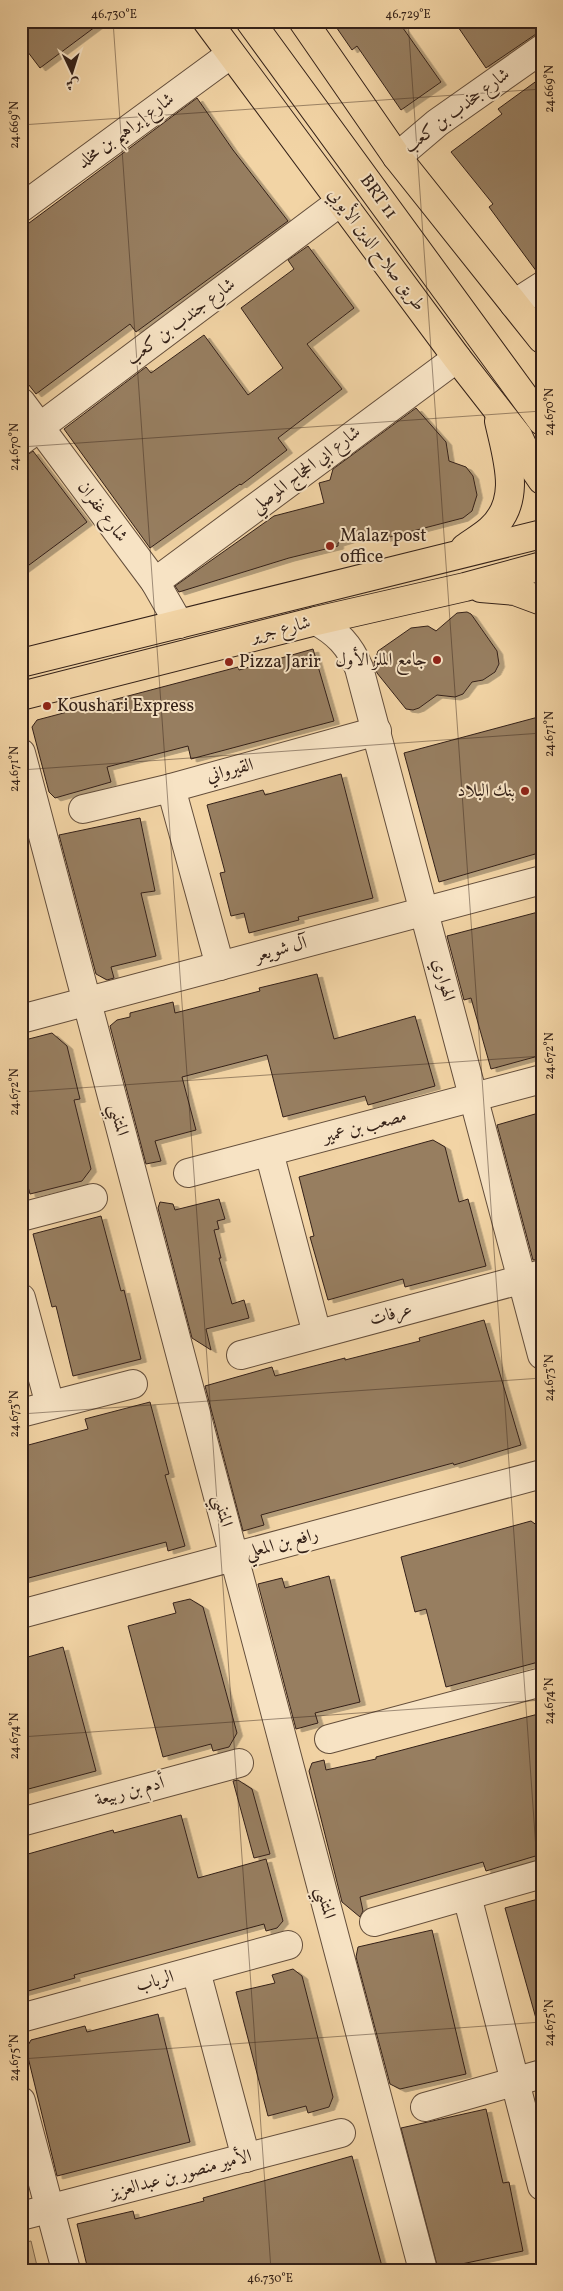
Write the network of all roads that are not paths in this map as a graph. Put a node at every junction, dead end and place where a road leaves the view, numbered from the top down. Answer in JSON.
{"nodes":[{"id":1,"x":208,"y":21,"type":"edge"},
{"id":2,"x":250,"y":21,"type":"edge"},
{"id":3,"x":303,"y":21,"type":"edge"},
{"id":4,"x":542,"y":49,"type":"edge"},
{"id":5,"x":231,"y":54,"type":"junction"},
{"id":6,"x":397,"y":157,"type":"junction"},
{"id":7,"x":340,"y":202,"type":"junction"},
{"id":8,"x":21,"y":208,"type":"edge"},
{"id":9,"x":542,"y":286,"type":"edge"},
{"id":10,"x":514,"y":304,"type":"junction"},
{"id":11,"x":542,"y":339,"type":"edge"},
{"id":12,"x":457,"y":358,"type":"junction"},
{"id":13,"x":21,"y":402,"type":"edge"},
{"id":14,"x":496,"y":408,"type":"junction"},
{"id":15,"x":542,"y":421,"type":"edge"},
{"id":16,"x":30,"y":434,"type":"edge"},
{"id":17,"x":542,"y":480,"type":"edge"},
{"id":18,"x":542,"y":534,"type":"edge"},
{"id":19,"x":457,"y":554,"type":"junction"},
{"id":20,"x":542,"y":566,"type":"edge"},
{"id":21,"x":155,"y":582,"type":"junction"},
{"id":22,"x":465,"y":587,"type":"junction"},
{"id":23,"x":542,"y":601,"type":"edge"},
{"id":24,"x":316,"y":621,"type":"junction"},
{"id":25,"x":178,"y":624,"type":"junction"},
{"id":26,"x":21,"y":663,"type":"edge"},
{"id":27,"x":21,"y":696,"type":"edge"},
{"id":28,"x":377,"y":731,"type":"junction"},
{"id":29,"x":21,"y":753,"type":"edge"},
{"id":30,"x":171,"y":788,"type":"junction"},
{"id":31,"x":82,"y":809,"type":"dead end"},
{"id":32,"x":542,"y":880,"type":"edge"},
{"id":33,"x":424,"y":911,"type":"junction"},
{"id":34,"x":220,"y":966,"type":"junction"},
{"id":35,"x":87,"y":1002,"type":"junction"},
{"id":36,"x":21,"y":1019,"type":"edge"},
{"id":37,"x":542,"y":1079,"type":"edge"},
{"id":38,"x":474,"y":1098,"type":"junction"},
{"id":39,"x":269,"y":1152,"type":"junction"},
{"id":40,"x":188,"y":1173,"type":"dead end"},
{"id":41,"x":93,"y":1198,"type":"dead end"},
{"id":42,"x":21,"y":1217,"type":"edge"},
{"id":43,"x":532,"y":1277,"type":"edge"},
{"id":44,"x":21,"y":1298,"type":"edge"},
{"id":45,"x":318,"y":1334,"type":"junction"},
{"id":46,"x":240,"y":1355,"type":"dead end"},
{"id":47,"x":542,"y":1355,"type":"edge"},
{"id":48,"x":133,"y":1384,"type":"dead end"},
{"id":49,"x":50,"y":1406,"type":"junction"},
{"id":50,"x":21,"y":1413,"type":"edge"},
{"id":51,"x":542,"y":1474,"type":"edge"},
{"id":52,"x":234,"y":1557,"type":"junction"},
{"id":53,"x":21,"y":1614,"type":"edge"},
{"id":54,"x":542,"y":1682,"type":"edge"},
{"id":55,"x":329,"y":1739,"type":"dead end"},
{"id":56,"x":239,"y":1763,"type":"dead end"},
{"id":57,"x":21,"y":1822,"type":"edge"},
{"id":58,"x":542,"y":1874,"type":"edge"},
{"id":59,"x":467,"y":1896,"type":"junction"},
{"id":60,"x":374,"y":1922,"type":"dead end"},
{"id":61,"x":288,"y":1945,"type":"dead end"},
{"id":62,"x":196,"y":1970,"type":"junction"},
{"id":63,"x":21,"y":2018,"type":"edge"},
{"id":64,"x":542,"y":2074,"type":"edge"},
{"id":65,"x":515,"y":2082,"type":"junction"},
{"id":66,"x":21,"y":2101,"type":"edge"},
{"id":67,"x":424,"y":2107,"type":"dead end"},
{"id":68,"x":341,"y":2133,"type":"dead end"},
{"id":69,"x":246,"y":2158,"type":"junction"},
{"id":70,"x":542,"y":2186,"type":"edge"},
{"id":71,"x":50,"y":2209,"type":"junction"},
{"id":72,"x":21,"y":2216,"type":"edge"},
{"id":73,"x":66,"y":2270,"type":"edge"},
{"id":74,"x":423,"y":2270,"type":"edge"}],
"edges":[{"from":1,"to":5,"type":"main road","name":"طريق صلاح الدين الأيوبي"},
{"from":2,"to":15,"type":"main road","name":"BRT 11"},
{"from":3,"to":6,"type":"main road"},
{"from":4,"to":6,"type":"street","name":"شارع جخدب بن كعب"},
{"from":5,"to":7,"type":"main road","name":"طريق صلاح الدين الأيوبي"},
{"from":5,"to":8,"type":"street","name":"شارع إبراهيم بن مخلد"},
{"from":6,"to":10,"type":"main road"},
{"from":7,"to":12,"type":"main road","name":"طريق صلاح الدين الأيوبي"},
{"from":7,"to":16,"type":"street","name":"شارع جندب بن كعب"},
{"from":9,"to":10,"type":"street"},
{"from":10,"to":11,"type":"main road"},
{"from":12,"to":14,"type":"main road","name":"طريق صلاح الدين الأيوبي"},
{"from":12,"to":21,"type":"street","name":"شارع ابي الحجاج الموصلي"},
{"from":13,"to":16,"type":"street","name":"شارع غفران"},
{"from":14,"to":17,"type":"main road","name":"طريق صلاح الدين الأيوبي"},
{"from":14,"to":19,"type":"main road"},
{"from":16,"to":21,"type":"street","name":"شارع غفران"},
{"from":18,"to":19,"type":"main road","name":"شارع جرير"},
{"from":19,"to":25,"type":"main road","name":"شارع جرير"},
{"from":20,"to":22,"type":"main road","name":"شارع جرير"},
{"from":21,"to":25,"type":"street","name":"شارع غفران"},
{"from":22,"to":23,"type":"main road"},
{"from":22,"to":24,"type":"main road","name":"شارع جرير"},
{"from":24,"to":27,"type":"main road","name":"شارع جرير"},
{"from":24,"to":28,"type":"street","name":"الهواري"},
{"from":25,"to":26,"type":"main road","name":"شارع جرير"},
{"from":28,"to":30,"type":"street","name":"القيرواني"},
{"from":28,"to":33,"type":"street","name":"الهواري"},
{"from":29,"to":35,"type":"street","name":"المتنبي"},
{"from":30,"to":31,"type":"street","name":"القيرواني"},
{"from":30,"to":34,"type":"street"},
{"from":32,"to":33,"type":"street","name":"آل شويعر"},
{"from":33,"to":34,"type":"street","name":"آل شويعر"},
{"from":33,"to":38,"type":"street","name":"الهواري"},
{"from":34,"to":35,"type":"street","name":"آل شويعر"},
{"from":35,"to":36,"type":"street","name":"آل شويعر"},
{"from":35,"to":52,"type":"street","name":"المتنبي"},
{"from":37,"to":38,"type":"street","name":"مصعب بن عمير"},
{"from":38,"to":39,"type":"street","name":"مصعب بن عمير"},
{"from":38,"to":43,"type":"street","name":"الهواري"},
{"from":39,"to":40,"type":"street","name":"مصعب بن عمير"},
{"from":39,"to":45,"type":"street"},
{"from":41,"to":42,"type":"street"},
{"from":43,"to":45,"type":"street","name":"عرفات"},
{"from":43,"to":47,"type":"street","name":"الهواري"},
{"from":44,"to":49,"type":"street"},
{"from":45,"to":46,"type":"street","name":"عرفات"},
{"from":48,"to":49,"type":"street"},
{"from":49,"to":50,"type":"street"},
{"from":51,"to":52,"type":"street","name":"رافع بن المعلي"},
{"from":52,"to":53,"type":"street","name":"رافع بن المعلي"},
{"from":52,"to":74,"type":"street","name":"المتنبي"},
{"from":54,"to":55,"type":"street"},
{"from":56,"to":57,"type":"street","name":"أدم بن ربيعة"},
{"from":58,"to":59,"type":"street"},
{"from":59,"to":60,"type":"street"},
{"from":59,"to":65,"type":"street"},
{"from":61,"to":62,"type":"street","name":"الرباب"},
{"from":62,"to":63,"type":"street","name":"الرباب"},
{"from":62,"to":69,"type":"street"},
{"from":64,"to":65,"type":"street"},
{"from":65,"to":67,"type":"street"},
{"from":65,"to":70,"type":"street"},
{"from":66,"to":71,"type":"street"},
{"from":68,"to":69,"type":"street","name":"الأمير منصور بن عبدالعزيز"},
{"from":69,"to":71,"type":"street","name":"الأمير منصور بن عبدالعزيز"},
{"from":71,"to":72,"type":"street","name":"الأمير منصور بن عبدالعزيز"},
{"from":71,"to":73,"type":"street"}]}
